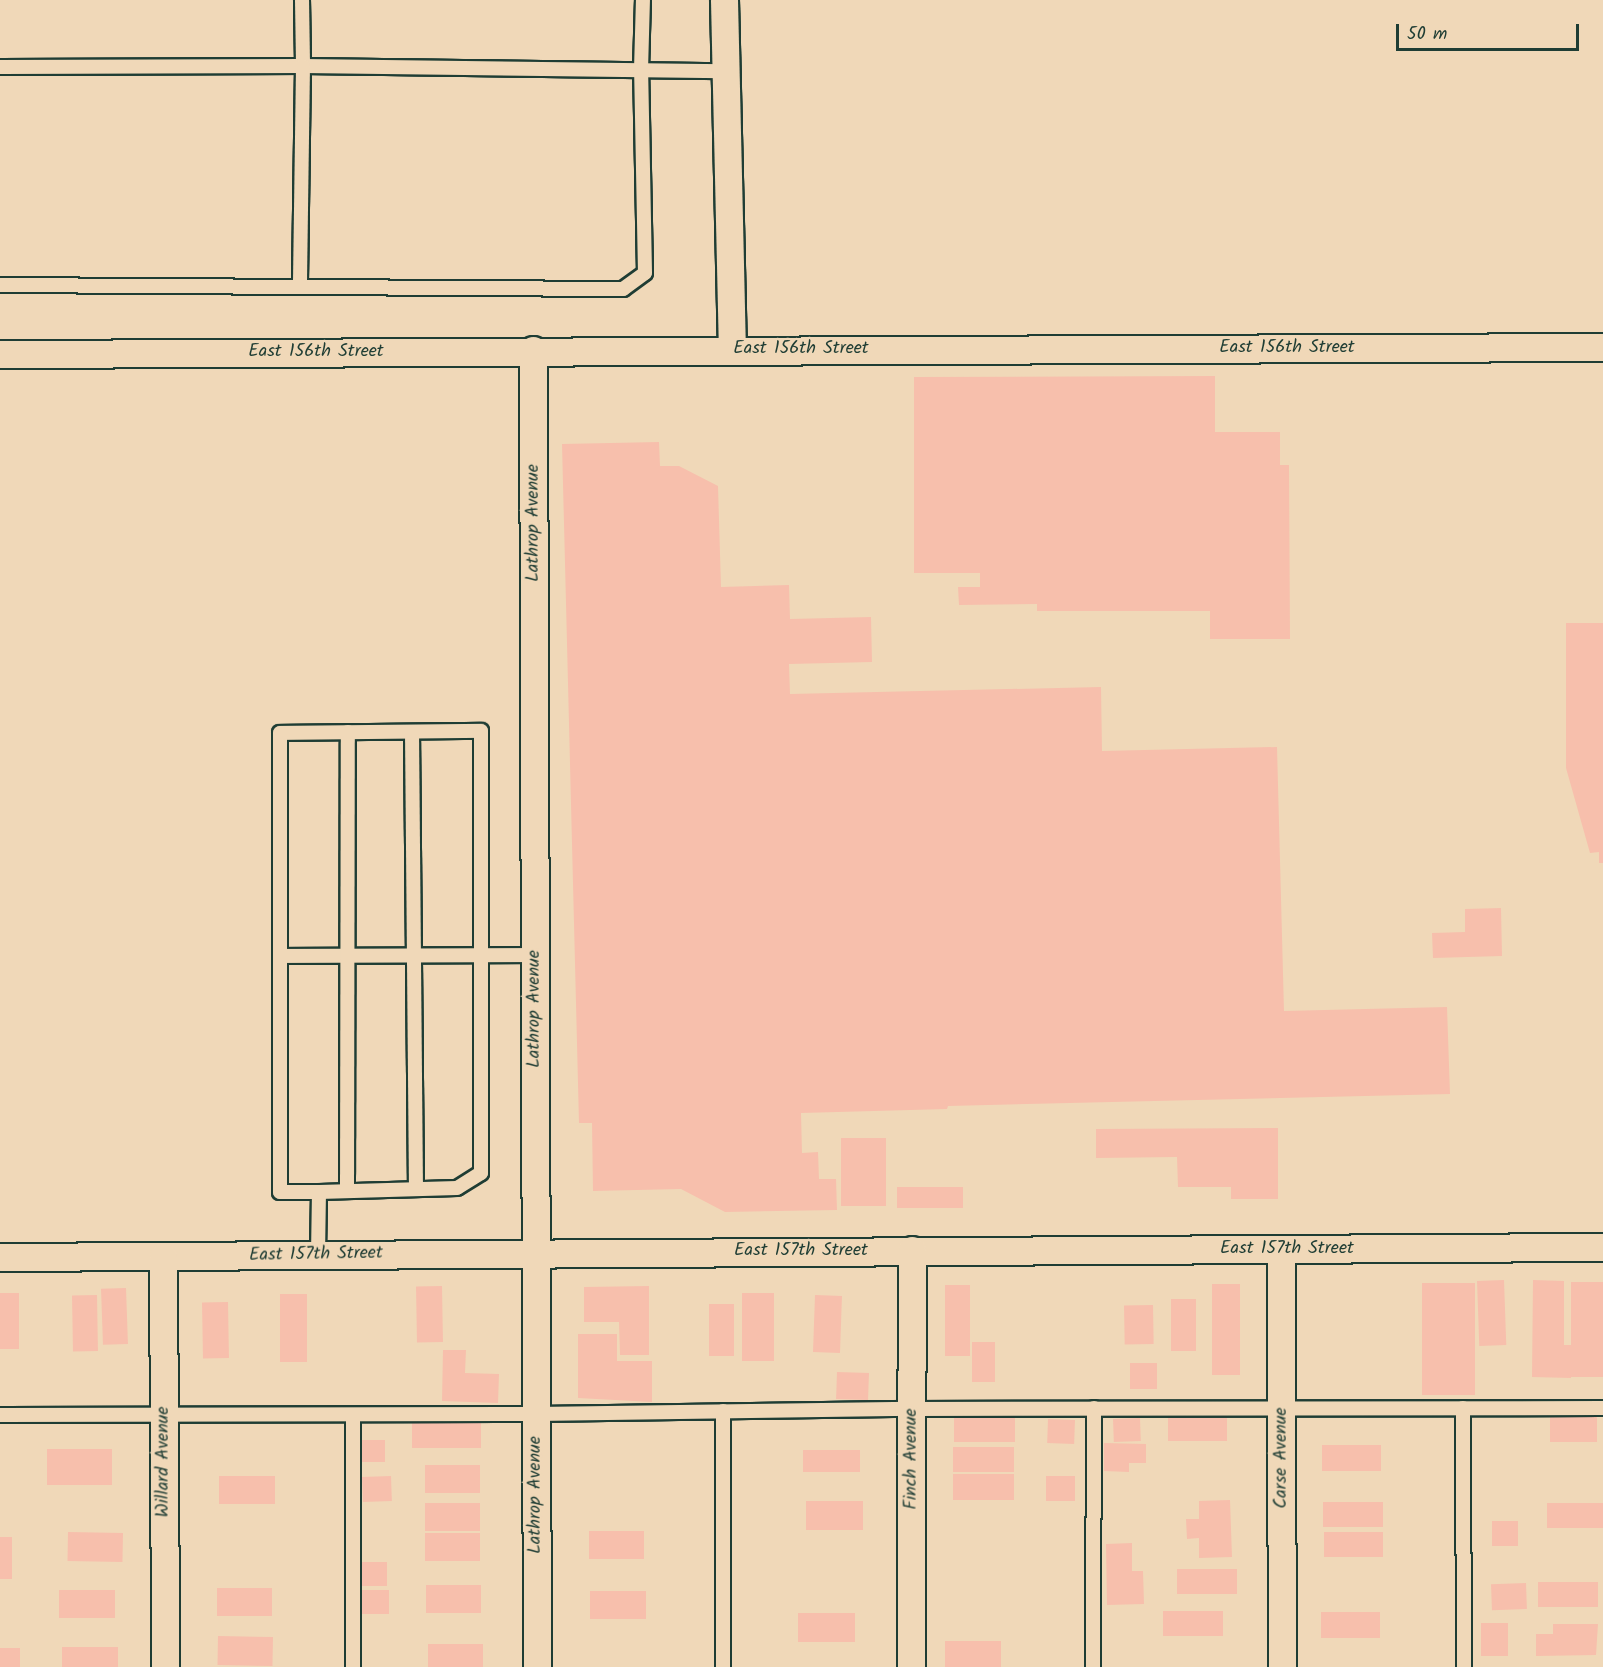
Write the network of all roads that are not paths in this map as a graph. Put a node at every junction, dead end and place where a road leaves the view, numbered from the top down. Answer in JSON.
{"nodes":[{"id":1,"x":302,"y":0,"type":"edge"},
{"id":2,"x":643,"y":0,"type":"edge"},
{"id":3,"x":724,"y":0,"type":"edge"},
{"id":4,"x":303,"y":66,"type":"junction"},
{"id":5,"x":0,"y":67,"type":"edge"},
{"id":6,"x":641,"y":70,"type":"junction"},
{"id":7,"x":725,"y":71,"type":"junction"},
{"id":8,"x":0,"y":285,"type":"edge"},
{"id":9,"x":300,"y":287,"type":"junction"},
{"id":10,"x":1603,"y":347,"type":"edge"},
{"id":11,"x":533,"y":350,"type":"junction"},
{"id":12,"x":732,"y":350,"type":"junction"},
{"id":13,"x":0,"y":354,"type":"edge"},
{"id":14,"x":348,"y":732,"type":"junction"},
{"id":15,"x":412,"y":732,"type":"junction"},
{"id":16,"x":348,"y":955,"type":"junction"},
{"id":17,"x":481,"y":955,"type":"junction"},
{"id":18,"x":535,"y":955,"type":"junction"},
{"id":19,"x":280,"y":956,"type":"junction"},
{"id":20,"x":414,"y":957,"type":"junction"},
{"id":21,"x":416,"y":1189,"type":"junction"},
{"id":22,"x":347,"y":1191,"type":"junction"},
{"id":23,"x":319,"y":1192,"type":"junction"},
{"id":24,"x":1603,"y":1247,"type":"edge"},
{"id":25,"x":1281,"y":1249,"type":"junction"},
{"id":26,"x":912,"y":1250,"type":"junction"},
{"id":27,"x":536,"y":1252,"type":"junction"},
{"id":28,"x":318,"y":1255,"type":"junction"},
{"id":29,"x":0,"y":1257,"type":"edge"},
{"id":30,"x":163,"y":1257,"type":"junction"},
{"id":31,"x":912,"y":1408,"type":"junction"},
{"id":32,"x":1094,"y":1408,"type":"junction"},
{"id":33,"x":1282,"y":1408,"type":"junction"},
{"id":34,"x":1463,"y":1408,"type":"junction"},
{"id":35,"x":1603,"y":1408,"type":"edge"},
{"id":36,"x":723,"y":1411,"type":"junction"},
{"id":37,"x":536,"y":1414,"type":"junction"},
{"id":38,"x":0,"y":1415,"type":"edge"},
{"id":39,"x":164,"y":1415,"type":"junction"},
{"id":40,"x":353,"y":1415,"type":"junction"},
{"id":41,"x":165,"y":1667,"type":"edge"},
{"id":42,"x":353,"y":1667,"type":"edge"},
{"id":43,"x":537,"y":1667,"type":"edge"},
{"id":44,"x":723,"y":1667,"type":"edge"},
{"id":45,"x":911,"y":1667,"type":"edge"},
{"id":46,"x":1093,"y":1667,"type":"edge"},
{"id":47,"x":1282,"y":1667,"type":"edge"},
{"id":48,"x":1464,"y":1667,"type":"edge"}],
"edges":[{"from":1,"to":4,"type":"lane"},
{"from":2,"to":6,"type":"lane"},
{"from":3,"to":7,"type":"street"},
{"from":4,"to":5,"type":"lane"},
{"from":4,"to":6,"type":"lane"},
{"from":4,"to":9,"type":"lane"},
{"from":6,"to":7,"type":"lane"},
{"from":6,"to":9,"type":"lane"},
{"from":7,"to":12,"type":"street"},
{"from":8,"to":9,"type":"lane"},
{"from":10,"to":12,"type":"street","name":"East 156th Street"},
{"from":11,"to":12,"type":"street","name":"East 156th Street"},
{"from":11,"to":13,"type":"street","name":"East 156th Street"},
{"from":11,"to":18,"type":"street","name":"Lathrop Avenue"},
{"from":14,"to":15,"type":"lane"},
{"from":14,"to":16,"type":"lane"},
{"from":14,"to":19,"type":"lane"},
{"from":15,"to":17,"type":"lane"},
{"from":15,"to":20,"type":"lane"},
{"from":16,"to":19,"type":"lane"},
{"from":16,"to":20,"type":"lane"},
{"from":16,"to":22,"type":"lane"},
{"from":17,"to":18,"type":"lane"},
{"from":17,"to":20,"type":"lane"},
{"from":17,"to":21,"type":"lane"},
{"from":18,"to":27,"type":"street","name":"Lathrop Avenue"},
{"from":19,"to":23,"type":"lane"},
{"from":20,"to":21,"type":"lane"},
{"from":21,"to":22,"type":"lane"},
{"from":22,"to":23,"type":"lane"},
{"from":23,"to":28,"type":"lane"},
{"from":24,"to":25,"type":"street","name":"East 157th Street"},
{"from":25,"to":26,"type":"street","name":"East 157th Street"},
{"from":25,"to":33,"type":"street","name":"Carse Avenue"},
{"from":26,"to":27,"type":"street","name":"East 157th Street"},
{"from":26,"to":31,"type":"street","name":"Finch Avenue"},
{"from":27,"to":28,"type":"street","name":"East 157th Street"},
{"from":27,"to":37,"type":"street","name":"Lathrop Avenue"},
{"from":28,"to":30,"type":"street","name":"East 157th Street"},
{"from":29,"to":30,"type":"street","name":"East 157th Street"},
{"from":30,"to":39,"type":"street","name":"Willard Avenue"},
{"from":31,"to":32,"type":"lane"},
{"from":31,"to":36,"type":"lane"},
{"from":31,"to":45,"type":"street","name":"Finch Avenue"},
{"from":32,"to":33,"type":"lane"},
{"from":32,"to":46,"type":"lane"},
{"from":33,"to":34,"type":"lane"},
{"from":33,"to":47,"type":"street","name":"Carse Avenue"},
{"from":34,"to":35,"type":"lane"},
{"from":34,"to":48,"type":"lane"},
{"from":36,"to":37,"type":"lane"},
{"from":36,"to":44,"type":"lane"},
{"from":37,"to":40,"type":"lane"},
{"from":37,"to":43,"type":"street","name":"Lathrop Avenue"},
{"from":38,"to":39,"type":"lane"},
{"from":39,"to":40,"type":"lane"},
{"from":39,"to":41,"type":"street","name":"Willard Avenue"},
{"from":40,"to":42,"type":"lane"}]}
